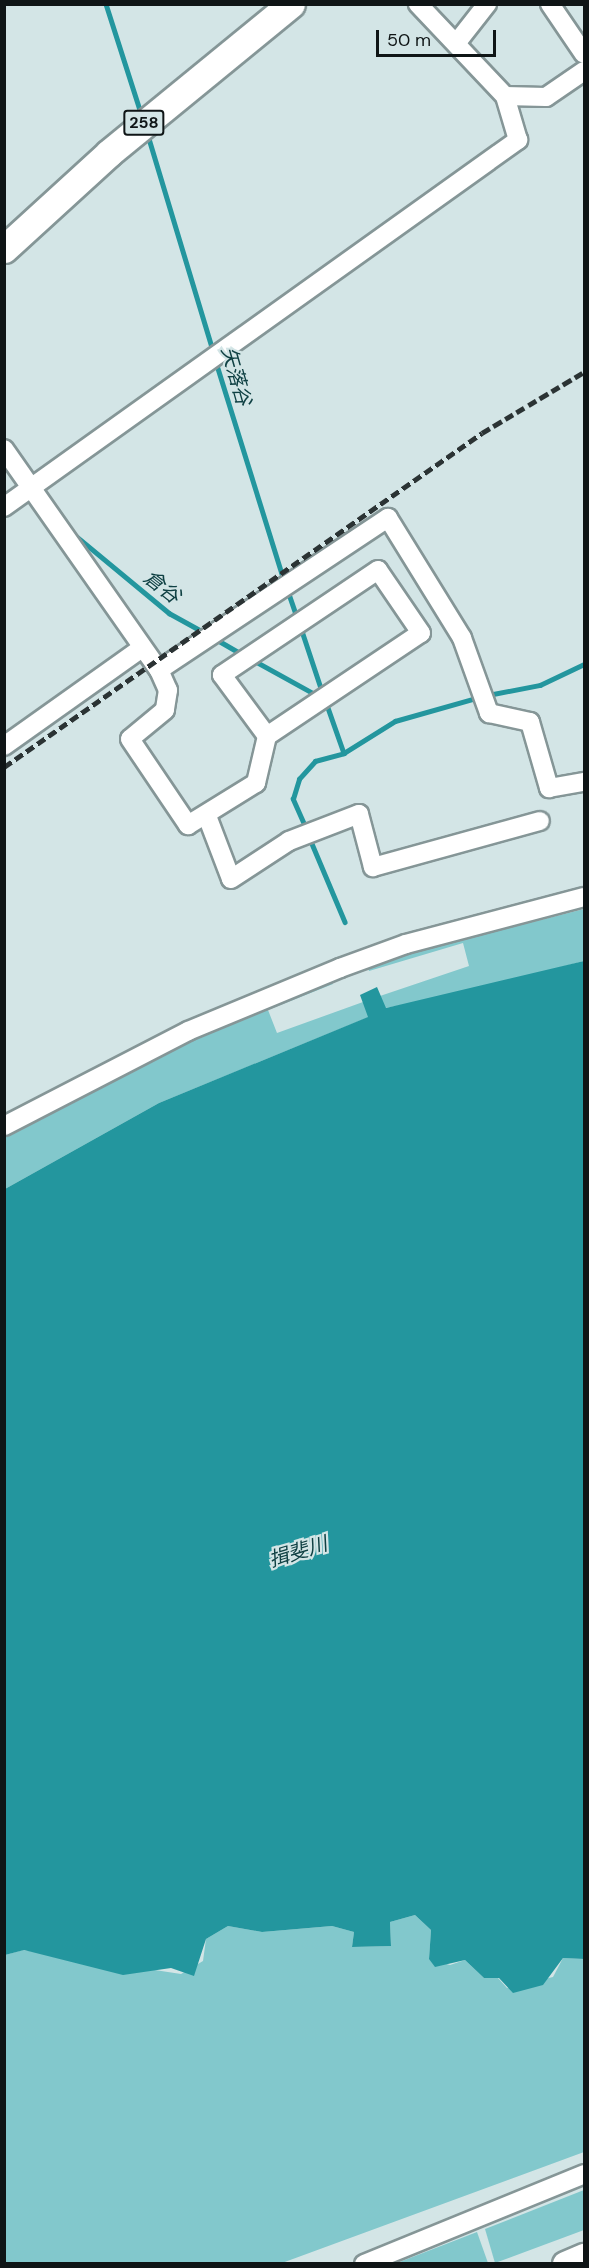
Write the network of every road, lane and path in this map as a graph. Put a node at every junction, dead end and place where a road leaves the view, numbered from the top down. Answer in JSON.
{"nodes":[{"id":1,"x":291,"y":4,"type":"edge"},
{"id":2,"x":418,"y":4,"type":"edge"},
{"id":3,"x":487,"y":4,"type":"edge"},
{"id":4,"x":550,"y":4,"type":"edge"},
{"id":5,"x":458,"y":41,"type":"junction"},
{"id":6,"x":585,"y":54,"type":"edge"},
{"id":7,"x":585,"y":71,"type":"edge"},
{"id":8,"x":505,"y":96,"type":"junction"},
{"id":9,"x":4,"y":249,"type":"edge"},
{"id":10,"x":4,"y":449,"type":"edge"},
{"id":11,"x":31,"y":488,"type":"junction"},
{"id":12,"x":4,"y":507,"type":"edge"},
{"id":13,"x":142,"y":648,"type":"junction"},
{"id":14,"x":159,"y":670,"type":"junction"},
{"id":15,"x":267,"y":736,"type":"junction"},
{"id":16,"x":4,"y":746,"type":"edge"},
{"id":17,"x":585,"y":782,"type":"edge"},
{"id":18,"x":207,"y":816,"type":"junction"},
{"id":19,"x":540,"y":821,"type":"dead end"},
{"id":20,"x":585,"y":897,"type":"edge"},
{"id":21,"x":4,"y":1126,"type":"edge"},
{"id":22,"x":585,"y":2174,"type":"edge"},
{"id":23,"x":585,"y":2256,"type":"edge"},
{"id":24,"x":364,"y":2264,"type":"edge"},
{"id":25,"x":565,"y":2264,"type":"edge"}],
"edges":[{"from":1,"to":9,"type":"highway","number":"258"},
{"from":2,"to":5,"type":"street"},
{"from":3,"to":5,"type":"street"},
{"from":4,"to":6,"type":"street"},
{"from":5,"to":8,"type":"street"},
{"from":7,"to":8,"type":"street"},
{"from":8,"to":11,"type":"street"},
{"from":10,"to":11,"type":"street"},
{"from":11,"to":12,"type":"street"},
{"from":11,"to":13,"type":"street"},
{"from":13,"to":14,"type":"street"},
{"from":13,"to":16,"type":"street"},
{"from":14,"to":17,"type":"street"},
{"from":14,"to":18,"type":"street"},
{"from":15,"to":15,"type":"street"},
{"from":15,"to":18,"type":"street"},
{"from":18,"to":19,"type":"street"},
{"from":20,"to":21,"type":"street"},
{"from":22,"to":24,"type":"street"},
{"from":23,"to":25,"type":"main road"}]}
